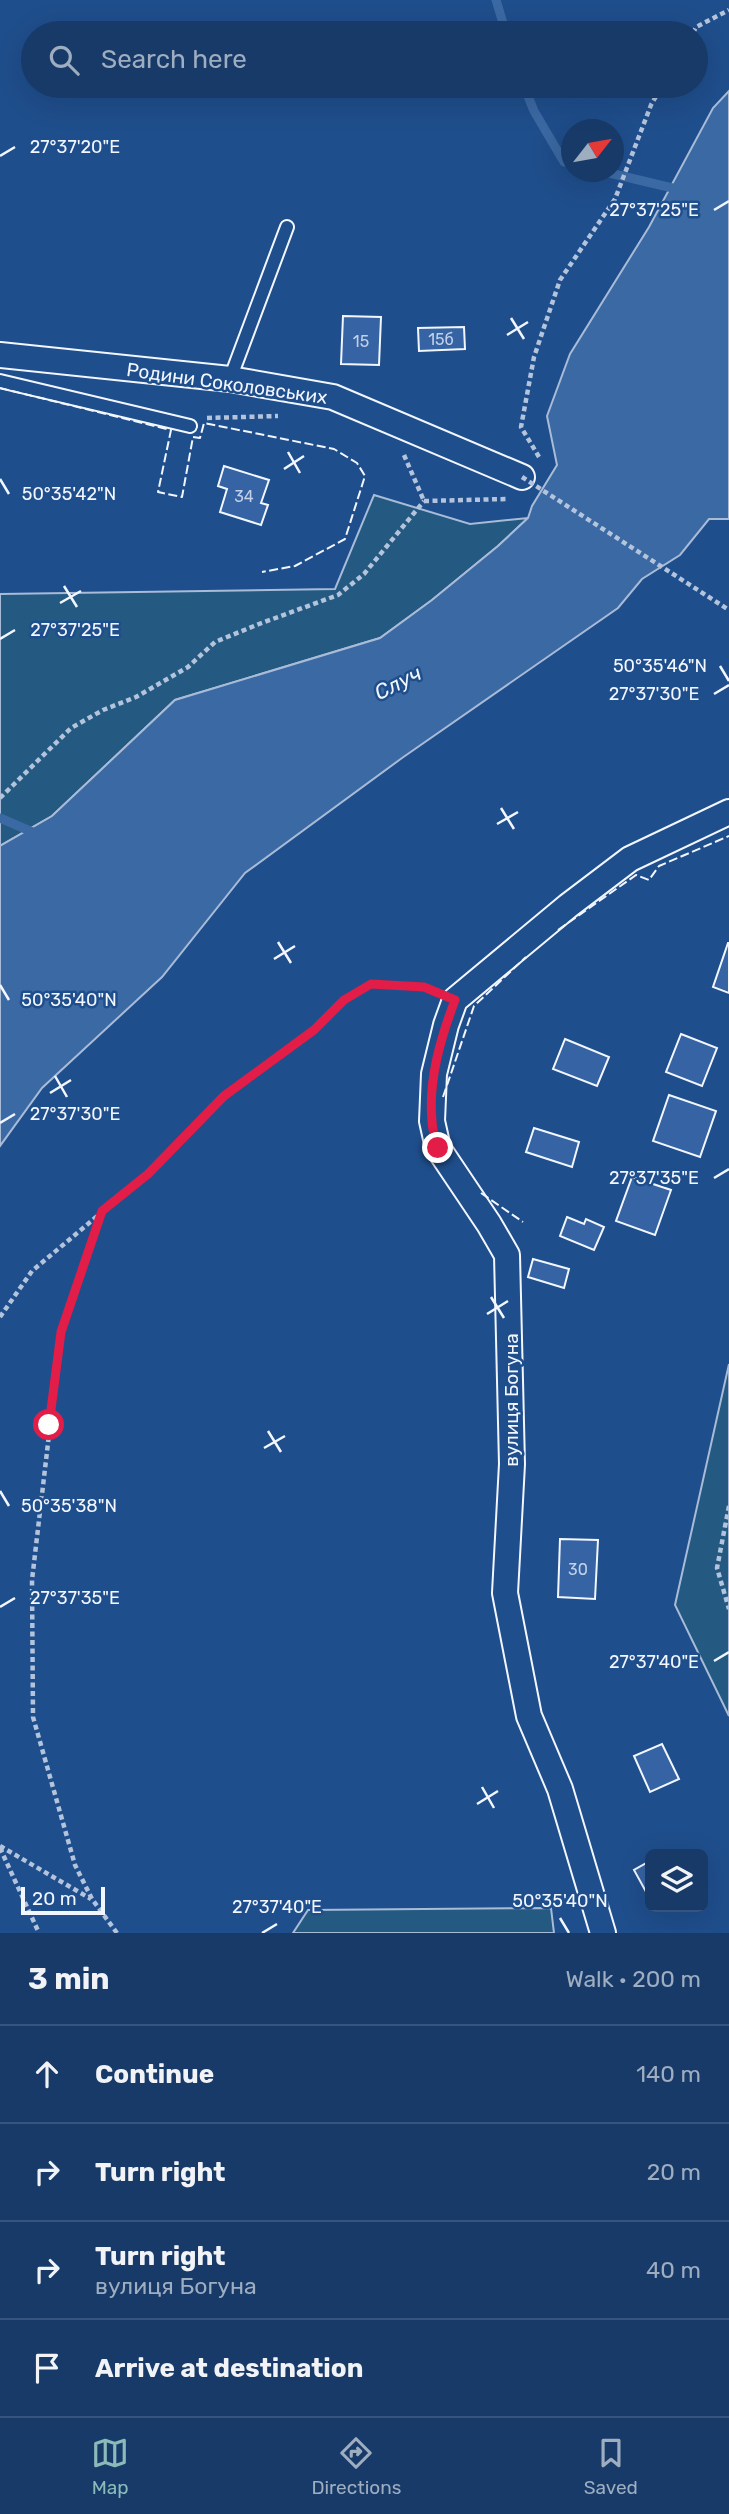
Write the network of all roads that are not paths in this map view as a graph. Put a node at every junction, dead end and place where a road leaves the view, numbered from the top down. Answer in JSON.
{"nodes":[{"id":1,"x":287,"y":227,"type":"dead end"},
{"id":2,"x":0,"y":355,"type":"edge"},
{"id":3,"x":230,"y":379,"type":"junction"},
{"id":4,"x":0,"y":381,"type":"edge"},
{"id":5,"x":190,"y":426,"type":"road end"},
{"id":6,"x":529,"y":479,"type":"road end"},
{"id":7,"x":729,"y":812,"type":"edge"},
{"id":8,"x":603,"y":1933,"type":"edge"}],
"edges":[{"from":1,"to":3,"type":"lane"},
{"from":2,"to":3,"type":"street","name":"Родини Соколовських"},
{"from":3,"to":6,"type":"street","name":"Родини Соколовських"},
{"from":4,"to":5,"type":"lane"},
{"from":7,"to":8,"type":"street","name":"вулиця Богуна"}]}
